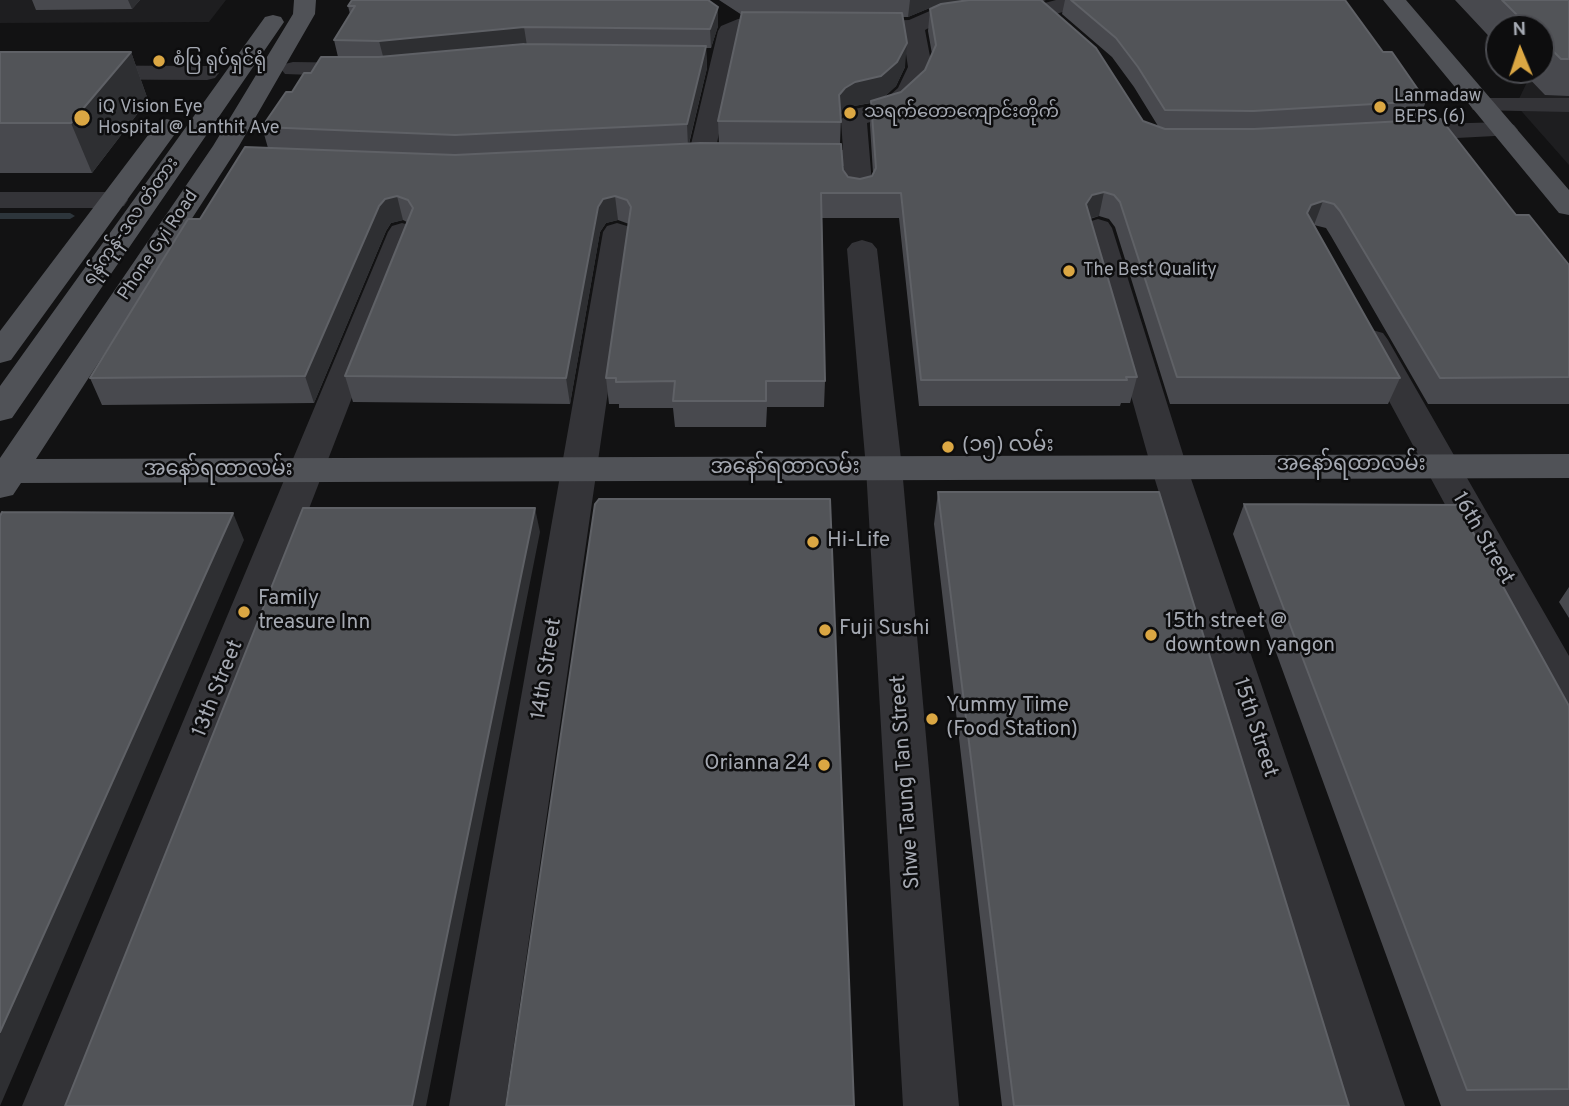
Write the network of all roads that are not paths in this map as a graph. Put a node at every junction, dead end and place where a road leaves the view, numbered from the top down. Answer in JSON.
{"nodes":[{"id":1,"x":274,"y":0,"type":"edge"},
{"id":2,"x":288,"y":0,"type":"edge"},
{"id":3,"x":305,"y":0,"type":"edge"},
{"id":4,"x":1079,"y":0,"type":"edge"},
{"id":5,"x":1394,"y":0,"type":"edge"},
{"id":6,"x":995,"y":5,"type":"edge"},
{"id":7,"x":808,"y":26,"type":"edge"},
{"id":8,"x":834,"y":26,"type":"edge"},
{"id":9,"x":913,"y":27,"type":"junction"},
{"id":10,"x":694,"y":58,"type":"edge"},
{"id":11,"x":722,"y":58,"type":"junction"},
{"id":12,"x":293,"y":69,"type":"dead end"},
{"id":13,"x":384,"y":70,"type":"edge"},
{"id":14,"x":0,"y":72,"type":"edge"},
{"id":15,"x":0,"y":86,"type":"edge"},
{"id":16,"x":194,"y":90,"type":"junction"},
{"id":17,"x":1482,"y":105,"type":"junction"},
{"id":18,"x":1569,"y":105,"type":"edge"},
{"id":19,"x":1505,"y":130,"type":"junction"},
{"id":20,"x":1375,"y":134,"type":"edge"},
{"id":21,"x":765,"y":157,"type":"edge"},
{"id":22,"x":702,"y":158,"type":"edge"},
{"id":23,"x":855,"y":158,"type":"junction"},
{"id":24,"x":858,"y":194,"type":"edge"},
{"id":25,"x":0,"y":200,"type":"edge"},
{"id":26,"x":114,"y":200,"type":"junction"},
{"id":27,"x":1569,"y":207,"type":"edge"},
{"id":28,"x":1098,"y":228,"type":"dead end"},
{"id":29,"x":402,"y":232,"type":"edge"},
{"id":30,"x":617,"y":232,"type":"dead end"},
{"id":31,"x":862,"y":249,"type":"dead end"},
{"id":32,"x":1355,"y":309,"type":"edge"},
{"id":33,"x":0,"y":353,"type":"edge"},
{"id":34,"x":0,"y":410,"type":"edge"},
{"id":35,"x":1440,"y":466,"type":"junction"},
{"id":36,"x":1569,"y":466,"type":"edge"},
{"id":37,"x":1169,"y":467,"type":"junction"},
{"id":38,"x":884,"y":468,"type":"junction"},
{"id":39,"x":580,"y":469,"type":"junction"},
{"id":40,"x":307,"y":470,"type":"junction"},
{"id":41,"x":3,"y":476,"type":"edge"},
{"id":42,"x":1569,"y":694,"type":"edge"},
{"id":43,"x":50,"y":1106,"type":"edge"},
{"id":44,"x":477,"y":1106,"type":"edge"},
{"id":45,"x":931,"y":1106,"type":"edge"},
{"id":46,"x":1377,"y":1106,"type":"edge"}],
"edges":[{"from":1,"to":16,"type":"main road"},
{"from":2,"to":34,"type":"main road","name":"ရန်ကုန်-ဒလ တံတား"},
{"from":3,"to":41,"type":"main road","name":"Phone Gyi Road"},
{"from":4,"to":6,"type":"street"},
{"from":5,"to":17,"type":"main road"},
{"from":6,"to":9,"type":"street"},
{"from":7,"to":11,"type":"street"},
{"from":8,"to":9,"type":"street"},
{"from":9,"to":23,"type":"street"},
{"from":10,"to":11,"type":"street"},
{"from":11,"to":22,"type":"street"},
{"from":12,"to":13,"type":"street"},
{"from":14,"to":16,"type":"street"},
{"from":15,"to":16,"type":"street"},
{"from":16,"to":26,"type":"main road"},
{"from":17,"to":18,"type":"street"},
{"from":17,"to":19,"type":"main road"},
{"from":19,"to":20,"type":"street"},
{"from":19,"to":27,"type":"main road"},
{"from":21,"to":23,"type":"street"},
{"from":23,"to":24,"type":"street"},
{"from":25,"to":26,"type":"street"},
{"from":26,"to":33,"type":"main road"},
{"from":28,"to":37,"type":"street","name":"15th Street"},
{"from":29,"to":40,"type":"street","name":"13th Street"},
{"from":30,"to":39,"type":"street","name":"14th Street"},
{"from":31,"to":38,"type":"street","name":"Shwe Taung Tan Street"},
{"from":32,"to":35,"type":"street","name":"16th Street"},
{"from":35,"to":36,"type":"main road","name":"အနော်ရထာလမ်း"},
{"from":35,"to":37,"type":"main road","name":"အနော်ရထာလမ်း"},
{"from":35,"to":42,"type":"street","name":"16th Street"},
{"from":37,"to":38,"type":"main road","name":"အနော်ရထာလမ်း"},
{"from":37,"to":46,"type":"street","name":"15th Street"},
{"from":38,"to":39,"type":"main road","name":"အနော်ရထာလမ်း"},
{"from":38,"to":45,"type":"street","name":"Shwe Taung Tan Street"},
{"from":39,"to":40,"type":"main road","name":"အနော်ရထာလမ်း"},
{"from":39,"to":44,"type":"street","name":"14th Street"},
{"from":40,"to":41,"type":"main road","name":"အနော်ရထာလမ်း"},
{"from":40,"to":43,"type":"street","name":"13th Street"}]}
